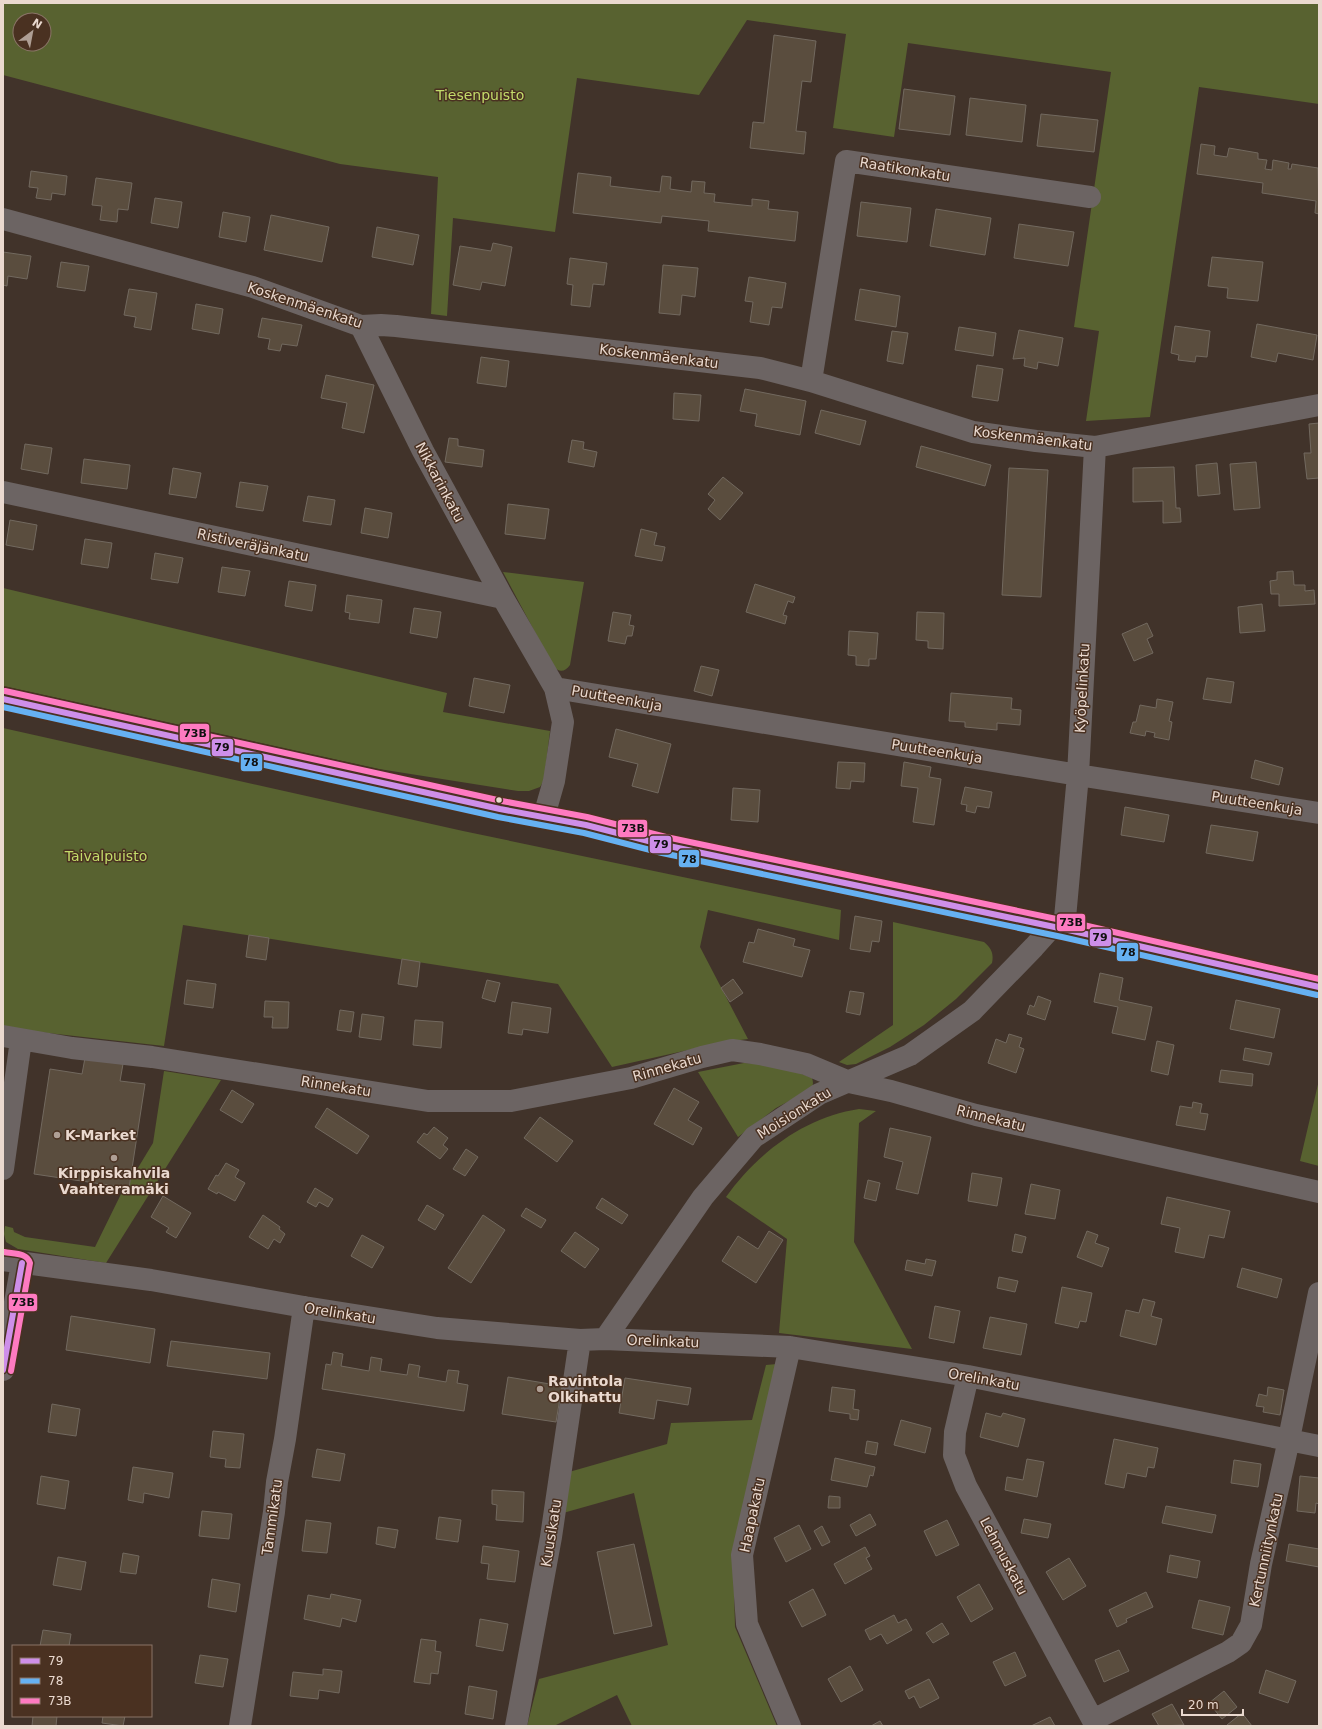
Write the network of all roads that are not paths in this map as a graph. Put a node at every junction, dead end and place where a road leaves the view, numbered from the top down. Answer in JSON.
{"nodes":[{"id":1,"x":1090,"y":197,"type":"dead end"},
{"id":2,"x":3,"y":219,"type":"edge"},
{"id":3,"x":362,"y":326,"type":"junction"},
{"id":4,"x":811,"y":381,"type":"junction"},
{"id":5,"x":1319,"y":405,"type":"edge"},
{"id":6,"x":1095,"y":447,"type":"junction"},
{"id":7,"x":3,"y":492,"type":"edge"},
{"id":8,"x":503,"y":598,"type":"junction"},
{"id":9,"x":555,"y":688,"type":"junction"},
{"id":10,"x":3,"y":698,"type":"edge"},
{"id":11,"x":1078,"y":775,"type":"junction"},
{"id":12,"x":1319,"y":813,"type":"edge"},
{"id":13,"x":544,"y":816,"type":"junction"},
{"id":14,"x":1058,"y":928,"type":"junction"},
{"id":15,"x":1319,"y":987,"type":"edge"},
{"id":16,"x":12,"y":1038,"type":"edge"},
{"id":17,"x":850,"y":1082,"type":"junction"},
{"id":18,"x":3,"y":1169,"type":"edge"},
{"id":19,"x":1319,"y":1192,"type":"edge"},
{"id":20,"x":13,"y":1262,"type":"edge"},
{"id":21,"x":1319,"y":1293,"type":"edge"},
{"id":22,"x":304,"y":1307,"type":"junction"},
{"id":23,"x":605,"y":1339,"type":"junction"},
{"id":24,"x":580,"y":1340,"type":"junction"},
{"id":25,"x":790,"y":1347,"type":"junction"},
{"id":26,"x":3,"y":1370,"type":"edge"},
{"id":27,"x":968,"y":1376,"type":"junction"},
{"id":28,"x":1289,"y":1438,"type":"junction"},
{"id":29,"x":1319,"y":1446,"type":"edge"},
{"id":30,"x":1095,"y":1723,"type":"edge"},
{"id":31,"x":240,"y":1726,"type":"edge"},
{"id":32,"x":516,"y":1726,"type":"edge"},
{"id":33,"x":790,"y":1726,"type":"edge"}],
"edges":[{"from":1,"to":4,"type":"street","name":"Raatikonkatu"},
{"from":2,"to":3,"type":"street","name":"Koskenmäenkatu"},
{"from":3,"to":4,"type":"street","name":"Koskenmäenkatu"},
{"from":3,"to":8,"type":"street","name":"Nikkarinkatu"},
{"from":4,"to":6,"type":"street","name":"Koskenmäenkatu"},
{"from":5,"to":6,"type":"street","name":"Koskenmäenkatu"},
{"from":6,"to":11,"type":"street","name":"Kyöpelinkatu"},
{"from":7,"to":8,"type":"street","name":"Ristiveräjänkatu"},
{"from":8,"to":9,"type":"street","name":"Nikkarinkatu"},
{"from":9,"to":11,"type":"street","name":"Puutteenkuja"},
{"from":9,"to":13,"type":"street","name":"Nikkarinkatu"},
{"from":10,"to":13,"type":"main road"},
{"from":11,"to":12,"type":"street","name":"Puutteenkuja"},
{"from":11,"to":14,"type":"street","name":"Kyöpelinkatu"},
{"from":13,"to":14,"type":"main road"},
{"from":14,"to":15,"type":"main road"},
{"from":14,"to":17,"type":"street","name":"Moisionkatu"},
{"from":16,"to":17,"type":"street","name":"Rinnekatu"},
{"from":16,"to":18,"type":"street"},
{"from":17,"to":19,"type":"street","name":"Rinnekatu"},
{"from":17,"to":23,"type":"street","name":"Moisionkatu"},
{"from":20,"to":22,"type":"street","name":"Orelinkatu"},
{"from":20,"to":26,"type":"street"},
{"from":21,"to":28,"type":"street","name":"Kertunniitynkatu"},
{"from":22,"to":24,"type":"street","name":"Orelinkatu"},
{"from":22,"to":31,"type":"street","name":"Tammikatu"},
{"from":23,"to":24,"type":"street","name":"Orelinkatu"},
{"from":23,"to":25,"type":"street","name":"Orelinkatu"},
{"from":24,"to":32,"type":"street","name":"Kuusikatu"},
{"from":25,"to":27,"type":"street","name":"Orelinkatu"},
{"from":25,"to":33,"type":"street","name":"Haapakatu"},
{"from":27,"to":28,"type":"street","name":"Orelinkatu"},
{"from":27,"to":30,"type":"street","name":"Lehmuskatu"},
{"from":28,"to":29,"type":"street","name":"Orelinkatu"},
{"from":28,"to":30,"type":"street","name":"Kertunniitynkatu"}]}
